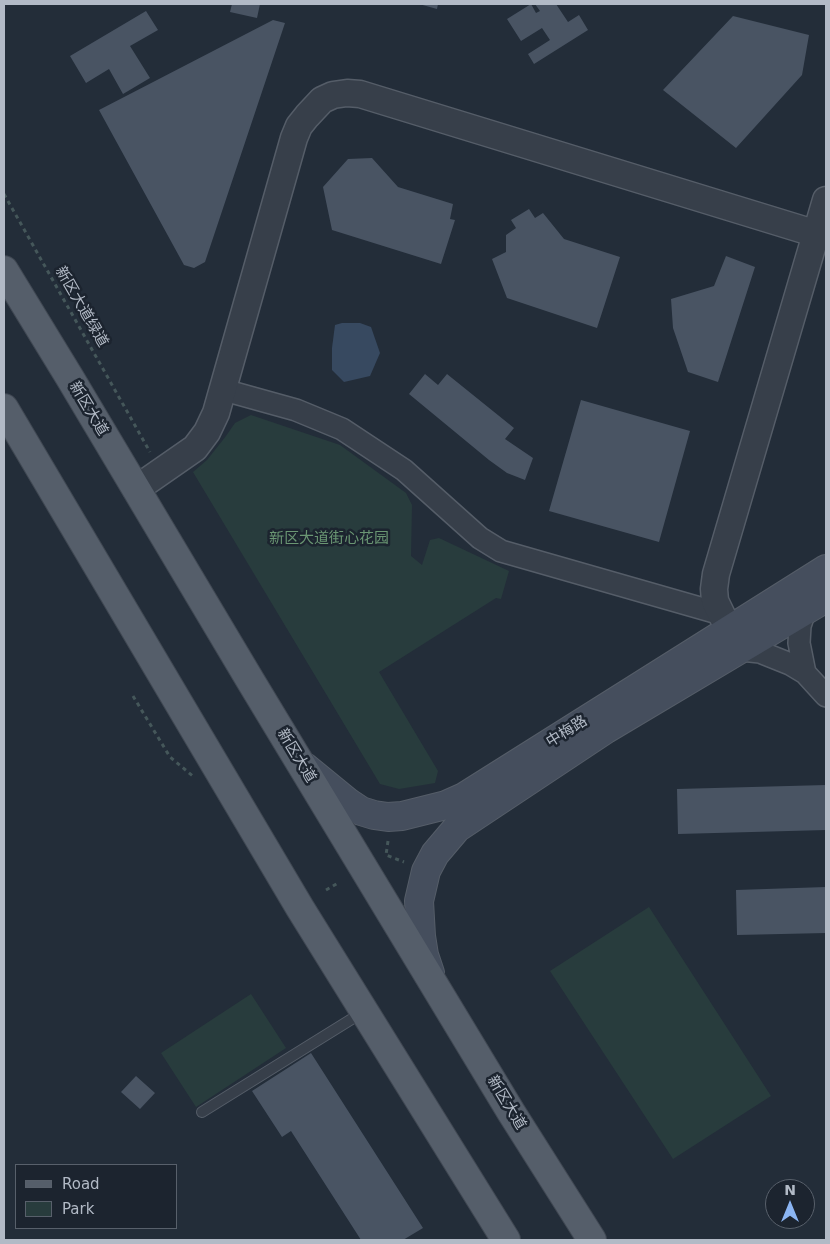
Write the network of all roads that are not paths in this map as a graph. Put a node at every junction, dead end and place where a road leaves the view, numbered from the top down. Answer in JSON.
{"nodes":[{"id":1,"x":826,"y":200,"type":"edge"},
{"id":2,"x":817,"y":234,"type":"junction"},
{"id":3,"x":4,"y":270,"type":"edge"},
{"id":4,"x":224,"y":390,"type":"junction"},
{"id":5,"x":4,"y":408,"type":"edge"},
{"id":6,"x":136,"y":489,"type":"junction"},
{"id":7,"x":826,"y":569,"type":"edge"},
{"id":8,"x":816,"y":604,"type":"edge"},
{"id":9,"x":730,"y":631,"type":"junction"},
{"id":10,"x":805,"y":673,"type":"junction"},
{"id":11,"x":826,"y":696,"type":"edge"},
{"id":12,"x":300,"y":763,"type":"junction"},
{"id":13,"x":434,"y":984,"type":"junction"},
{"id":14,"x":364,"y":1011,"type":"junction"},
{"id":15,"x":202,"y":1112,"type":"dead end"},
{"id":16,"x":506,"y":1240,"type":"edge"},
{"id":17,"x":592,"y":1240,"type":"edge"}],
"edges":[{"from":1,"to":2,"type":"street"},
{"from":2,"to":4,"type":"street"},
{"from":2,"to":9,"type":"street"},
{"from":3,"to":6,"type":"main road","name":"新区大道"},
{"from":4,"to":6,"type":"street"},
{"from":4,"to":9,"type":"street"},
{"from":5,"to":14,"type":"main road"},
{"from":6,"to":12,"type":"main road","name":"新区大道"},
{"from":7,"to":9,"type":"main road","name":"中梅路"},
{"from":8,"to":9,"type":"main road","name":"中梅路"},
{"from":8,"to":10,"type":"street"},
{"from":9,"to":10,"type":"street"},
{"from":9,"to":12,"type":"main road","name":"中梅路"},
{"from":9,"to":13,"type":"main road","name":"中梅路"},
{"from":10,"to":11,"type":"street"},
{"from":12,"to":13,"type":"main road","name":"新区大道"},
{"from":13,"to":17,"type":"main road","name":"新区大道"},
{"from":14,"to":15,"type":"lane"},
{"from":14,"to":16,"type":"main road"}]}
